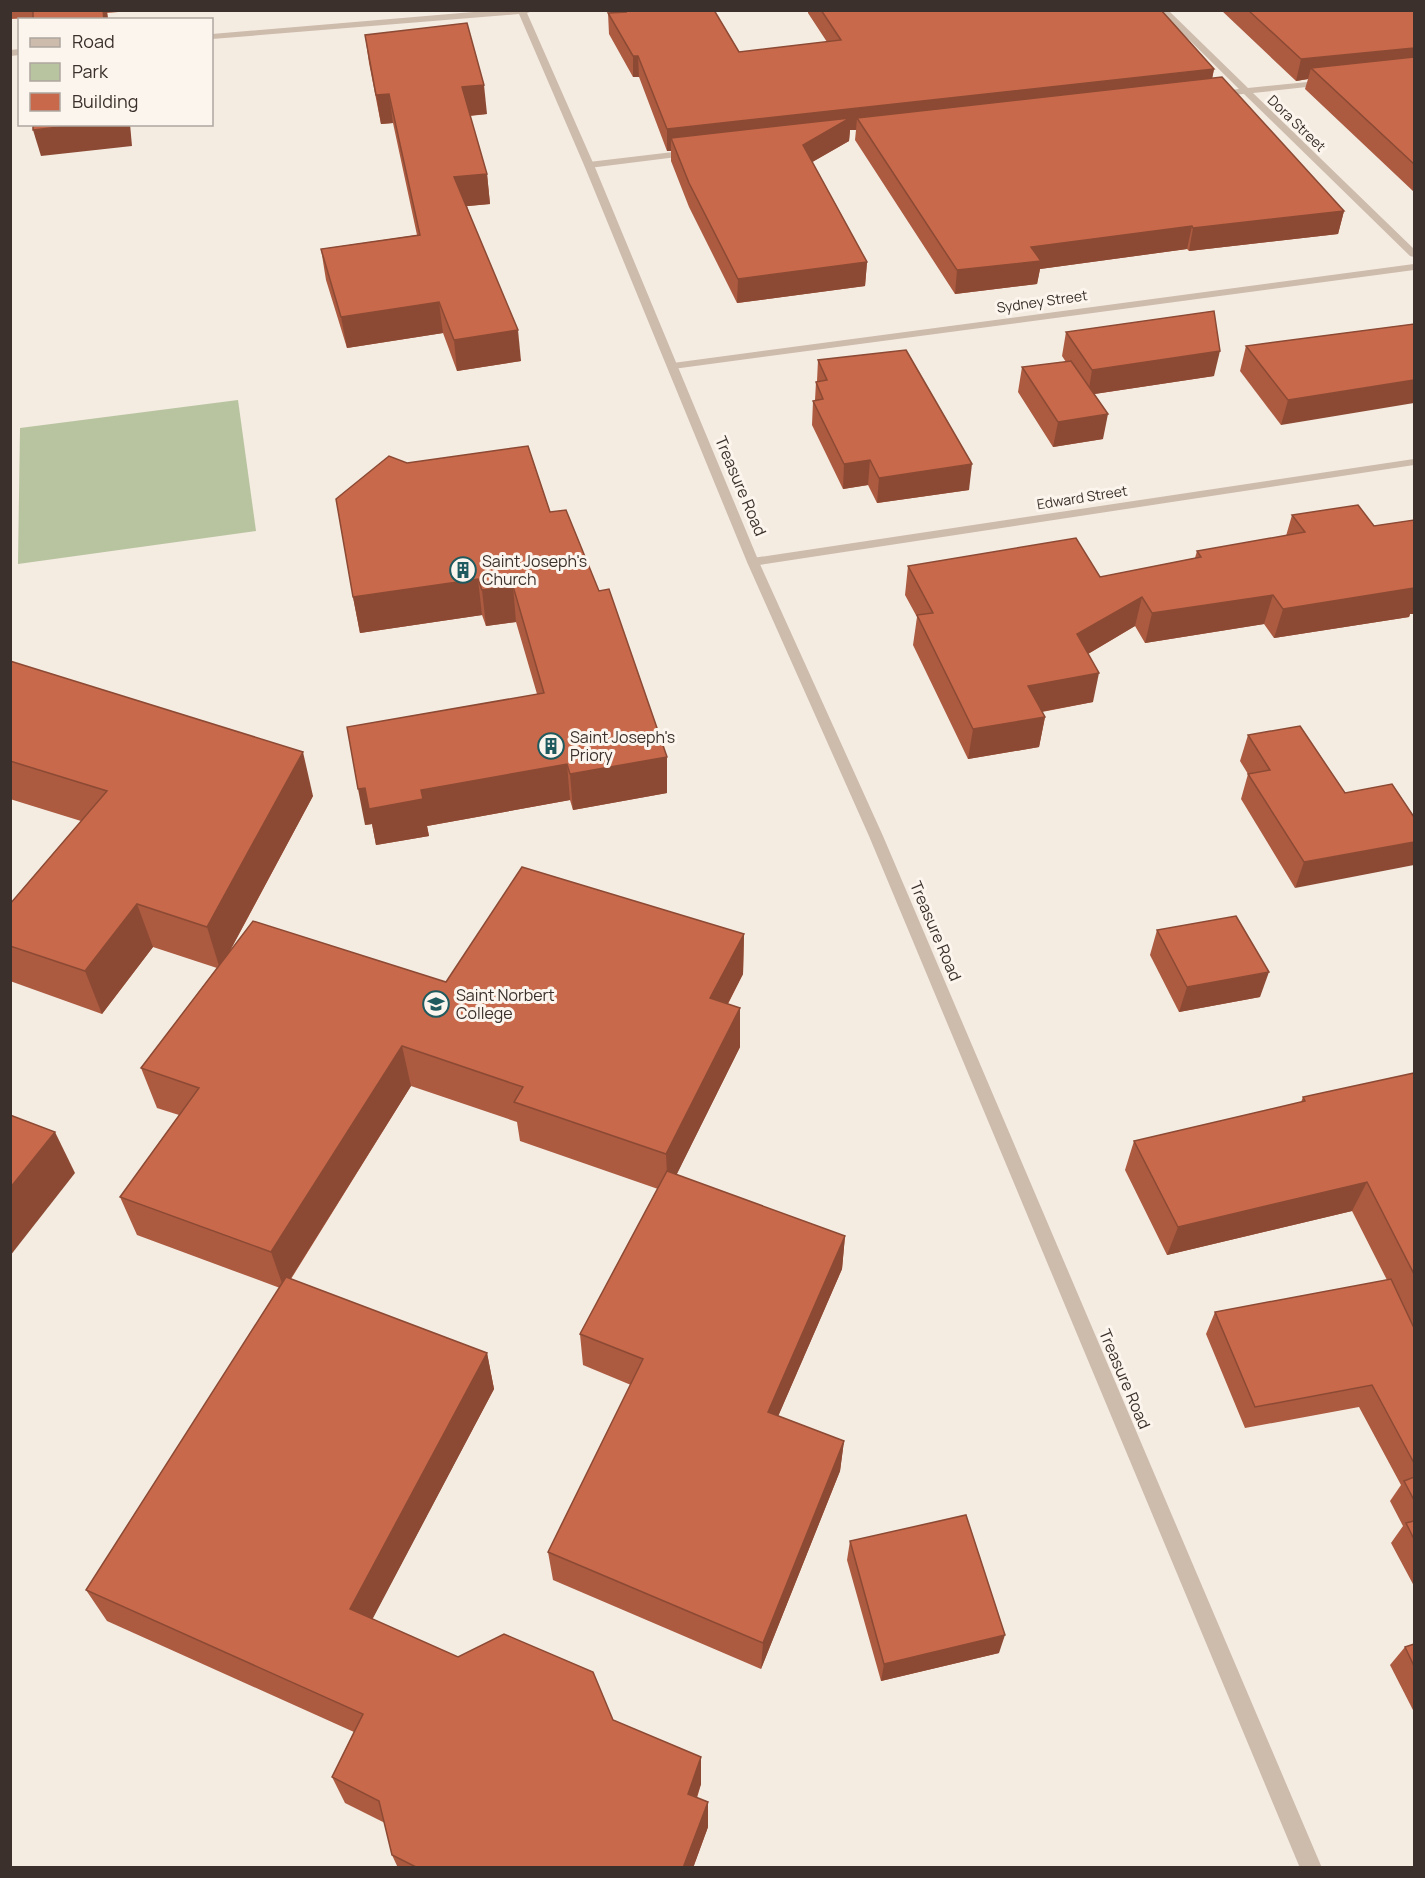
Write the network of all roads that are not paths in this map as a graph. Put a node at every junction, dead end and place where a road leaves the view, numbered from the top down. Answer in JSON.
{"nodes":[{"id":1,"x":1163,"y":10,"type":"edge"},
{"id":2,"x":527,"y":11,"type":"edge"},
{"id":3,"x":213,"y":37,"type":"edge"},
{"id":4,"x":1335,"y":81,"type":"edge"},
{"id":5,"x":1243,"y":91,"type":"junction"},
{"id":6,"x":1208,"y":95,"type":"edge"},
{"id":7,"x":696,"y":153,"type":"edge"},
{"id":8,"x":589,"y":165,"type":"junction"},
{"id":9,"x":1414,"y":254,"type":"edge"},
{"id":10,"x":1414,"y":267,"type":"edge"},
{"id":11,"x":673,"y":366,"type":"junction"},
{"id":12,"x":1414,"y":462,"type":"edge"},
{"id":13,"x":753,"y":562,"type":"junction"},
{"id":14,"x":1311,"y":1868,"type":"edge"}],
"edges":[{"from":1,"to":5,"type":"street","name":"Dora Street"},
{"from":2,"to":3,"type":"street"},
{"from":2,"to":8,"type":"street","name":"Treasure Road"},
{"from":4,"to":5,"type":"street"},
{"from":5,"to":6,"type":"street"},
{"from":5,"to":9,"type":"street","name":"Dora Street"},
{"from":7,"to":8,"type":"street"},
{"from":8,"to":11,"type":"street","name":"Treasure Road"},
{"from":10,"to":11,"type":"street","name":"Sydney Street"},
{"from":11,"to":13,"type":"street","name":"Treasure Road"},
{"from":12,"to":13,"type":"street","name":"Edward Street"},
{"from":13,"to":14,"type":"street","name":"Treasure Road"}]}
